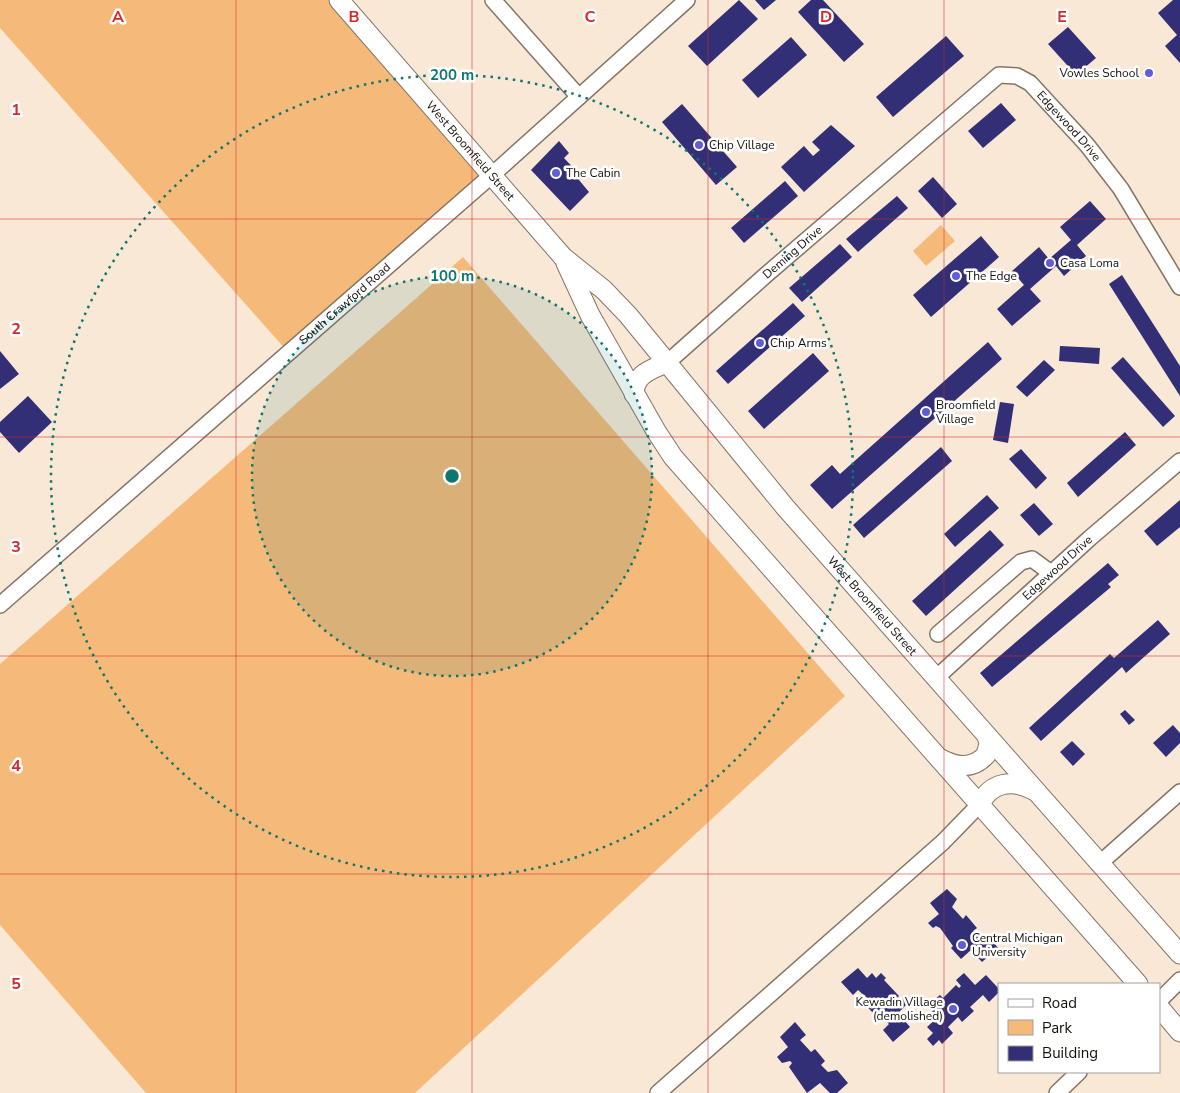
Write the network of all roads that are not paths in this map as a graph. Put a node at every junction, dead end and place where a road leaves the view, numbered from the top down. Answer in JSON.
{"nodes":[{"id":1,"x":339,"y":0,"type":"edge"},
{"id":2,"x":493,"y":0,"type":"edge"},
{"id":3,"x":687,"y":0,"type":"edge"},
{"id":4,"x":579,"y":97,"type":"junction"},
{"id":5,"x":919,"y":144,"type":"joint"},
{"id":6,"x":492,"y":175,"type":"junction"},
{"id":7,"x":563,"y":257,"type":"junction"},
{"id":8,"x":1180,"y":287,"type":"edge"},
{"id":9,"x":668,"y":362,"type":"junction"},
{"id":10,"x":634,"y":394,"type":"junction"},
{"id":11,"x":1180,"y":461,"type":"edge"},
{"id":12,"x":1051,"y":573,"type":"junction"},
{"id":13,"x":0,"y":605,"type":"edge"},
{"id":14,"x":938,"y":634,"type":"dead end"},
{"id":15,"x":936,"y":678,"type":"junction"},
{"id":16,"x":987,"y":736,"type":"junction"},
{"id":17,"x":938,"y":757,"type":"junction"},
{"id":18,"x":1034,"y":790,"type":"junction"},
{"id":19,"x":1180,"y":792,"type":"edge"},
{"id":20,"x":980,"y":804,"type":"junction"},
{"id":21,"x":1099,"y":864,"type":"junction"},
{"id":22,"x":1180,"y":954,"type":"edge"},
{"id":23,"x":1180,"y":980,"type":"edge"},
{"id":24,"x":1137,"y":983,"type":"edge"},
{"id":25,"x":1160,"y":1000,"type":"edge"},
{"id":26,"x":1160,"y":1009,"type":"edge"},
{"id":27,"x":1180,"y":1032,"type":"edge"},
{"id":28,"x":1078,"y":1073,"type":"edge"},
{"id":29,"x":658,"y":1093,"type":"edge"},
{"id":30,"x":1057,"y":1093,"type":"edge"}],
"edges":[{"from":1,"to":6,"type":"main road","name":"West Broomfield Street"},
{"from":2,"to":4,"type":"street"},
{"from":3,"to":4,"type":"street","name":"South Crawford Road"},
{"from":4,"to":6,"type":"street","name":"South Crawford Road"},
{"from":5,"to":8,"type":"street","name":"Edgewood Drive"},
{"from":5,"to":9,"type":"street","name":"Deming Drive"},
{"from":6,"to":7,"type":"main road","name":"West Broomfield Street"},
{"from":6,"to":13,"type":"street","name":"South Crawford Road"},
{"from":7,"to":9,"type":"main road","name":"West Broomfield Street"},
{"from":7,"to":10,"type":"main road","name":"West Broomfield Street"},
{"from":9,"to":10,"type":"main road"},
{"from":9,"to":15,"type":"main road","name":"West Broomfield Street"},
{"from":10,"to":17,"type":"main road","name":"West Broomfield Street"},
{"from":11,"to":12,"type":"street","name":"Edgewood Drive"},
{"from":12,"to":14,"type":"street"},
{"from":12,"to":15,"type":"street","name":"Edgewood Drive"},
{"from":15,"to":16,"type":"main road","name":"West Broomfield Street"},
{"from":16,"to":17,"type":"main road"},
{"from":16,"to":18,"type":"main road","name":"West Broomfield Street"},
{"from":17,"to":20,"type":"main road","name":"West Broomfield Street"},
{"from":18,"to":20,"type":"main road"},
{"from":18,"to":21,"type":"main road","name":"West Broomfield Street"},
{"from":19,"to":21,"type":"street"},
{"from":20,"to":24,"type":"main road","name":"West Broomfield Street"},
{"from":20,"to":29,"type":"street"},
{"from":21,"to":22,"type":"main road","name":"West Broomfield Street"},
{"from":23,"to":25,"type":"street"},
{"from":26,"to":27,"type":"main road"},
{"from":28,"to":30,"type":"street"}]}
